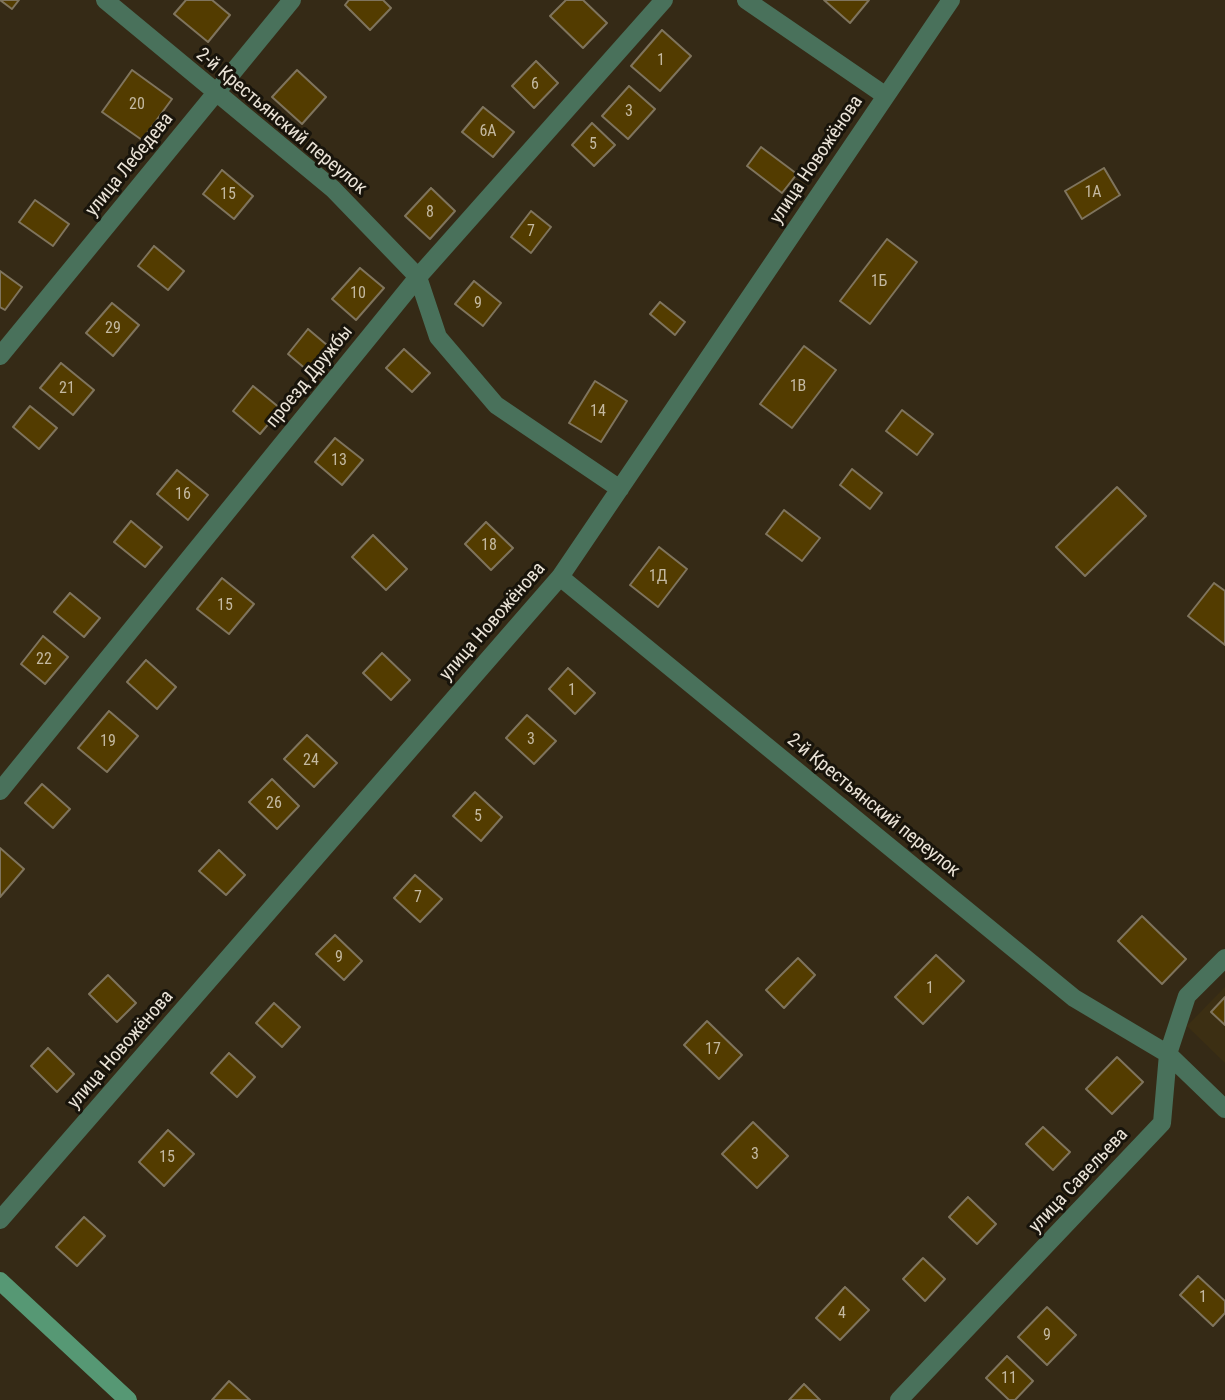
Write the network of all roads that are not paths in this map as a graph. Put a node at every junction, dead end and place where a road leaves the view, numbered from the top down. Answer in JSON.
{"nodes":[{"id":1,"x":105,"y":0,"type":"edge"},
{"id":2,"x":292,"y":0,"type":"edge"},
{"id":3,"x":664,"y":0,"type":"edge"},
{"id":4,"x":746,"y":0,"type":"edge"},
{"id":5,"x":951,"y":0,"type":"edge"},
{"id":6,"x":216,"y":93,"type":"junction"},
{"id":7,"x":886,"y":96,"type":"junction"},
{"id":8,"x":418,"y":277,"type":"junction"},
{"id":9,"x":0,"y":356,"type":"edge"},
{"id":10,"x":620,"y":489,"type":"junction"},
{"id":11,"x":560,"y":578,"type":"junction"},
{"id":12,"x":0,"y":791,"type":"edge"},
{"id":13,"x":1225,"y":958,"type":"edge"},
{"id":14,"x":1168,"y":1054,"type":"junction"},
{"id":15,"x":1225,"y":1109,"type":"edge"},
{"id":16,"x":0,"y":1220,"type":"edge"},
{"id":17,"x":0,"y":1282,"type":"edge"},
{"id":18,"x":128,"y":1400,"type":"edge"},
{"id":19,"x":899,"y":1400,"type":"edge"}],
"edges":[{"from":1,"to":6,"type":"street","name":"2-й Крестьянский переулок"},
{"from":2,"to":6,"type":"street","name":"улица Лебедева"},
{"from":3,"to":8,"type":"street","name":"проезд Дружбы"},
{"from":4,"to":7,"type":"street"},
{"from":5,"to":7,"type":"street","name":"улица Новожёнова"},
{"from":6,"to":8,"type":"street","name":"2-й Крестьянский переулок"},
{"from":6,"to":9,"type":"street","name":"улица Лебедева"},
{"from":7,"to":10,"type":"street","name":"улица Новожёнова"},
{"from":8,"to":10,"type":"street","name":"2-й Крестьянский переулок"},
{"from":8,"to":12,"type":"street","name":"проезд Дружбы"},
{"from":10,"to":11,"type":"street","name":"улица Новожёнова"},
{"from":11,"to":14,"type":"street","name":"2-й Крестьянский переулок"},
{"from":11,"to":16,"type":"street","name":"улица Новожёнова"},
{"from":13,"to":14,"type":"street","name":"улица Савельева"},
{"from":14,"to":15,"type":"street","name":"2-й Крестьянский переулок"},
{"from":14,"to":19,"type":"street","name":"улица Савельева"},
{"from":17,"to":18,"type":"street"}]}
